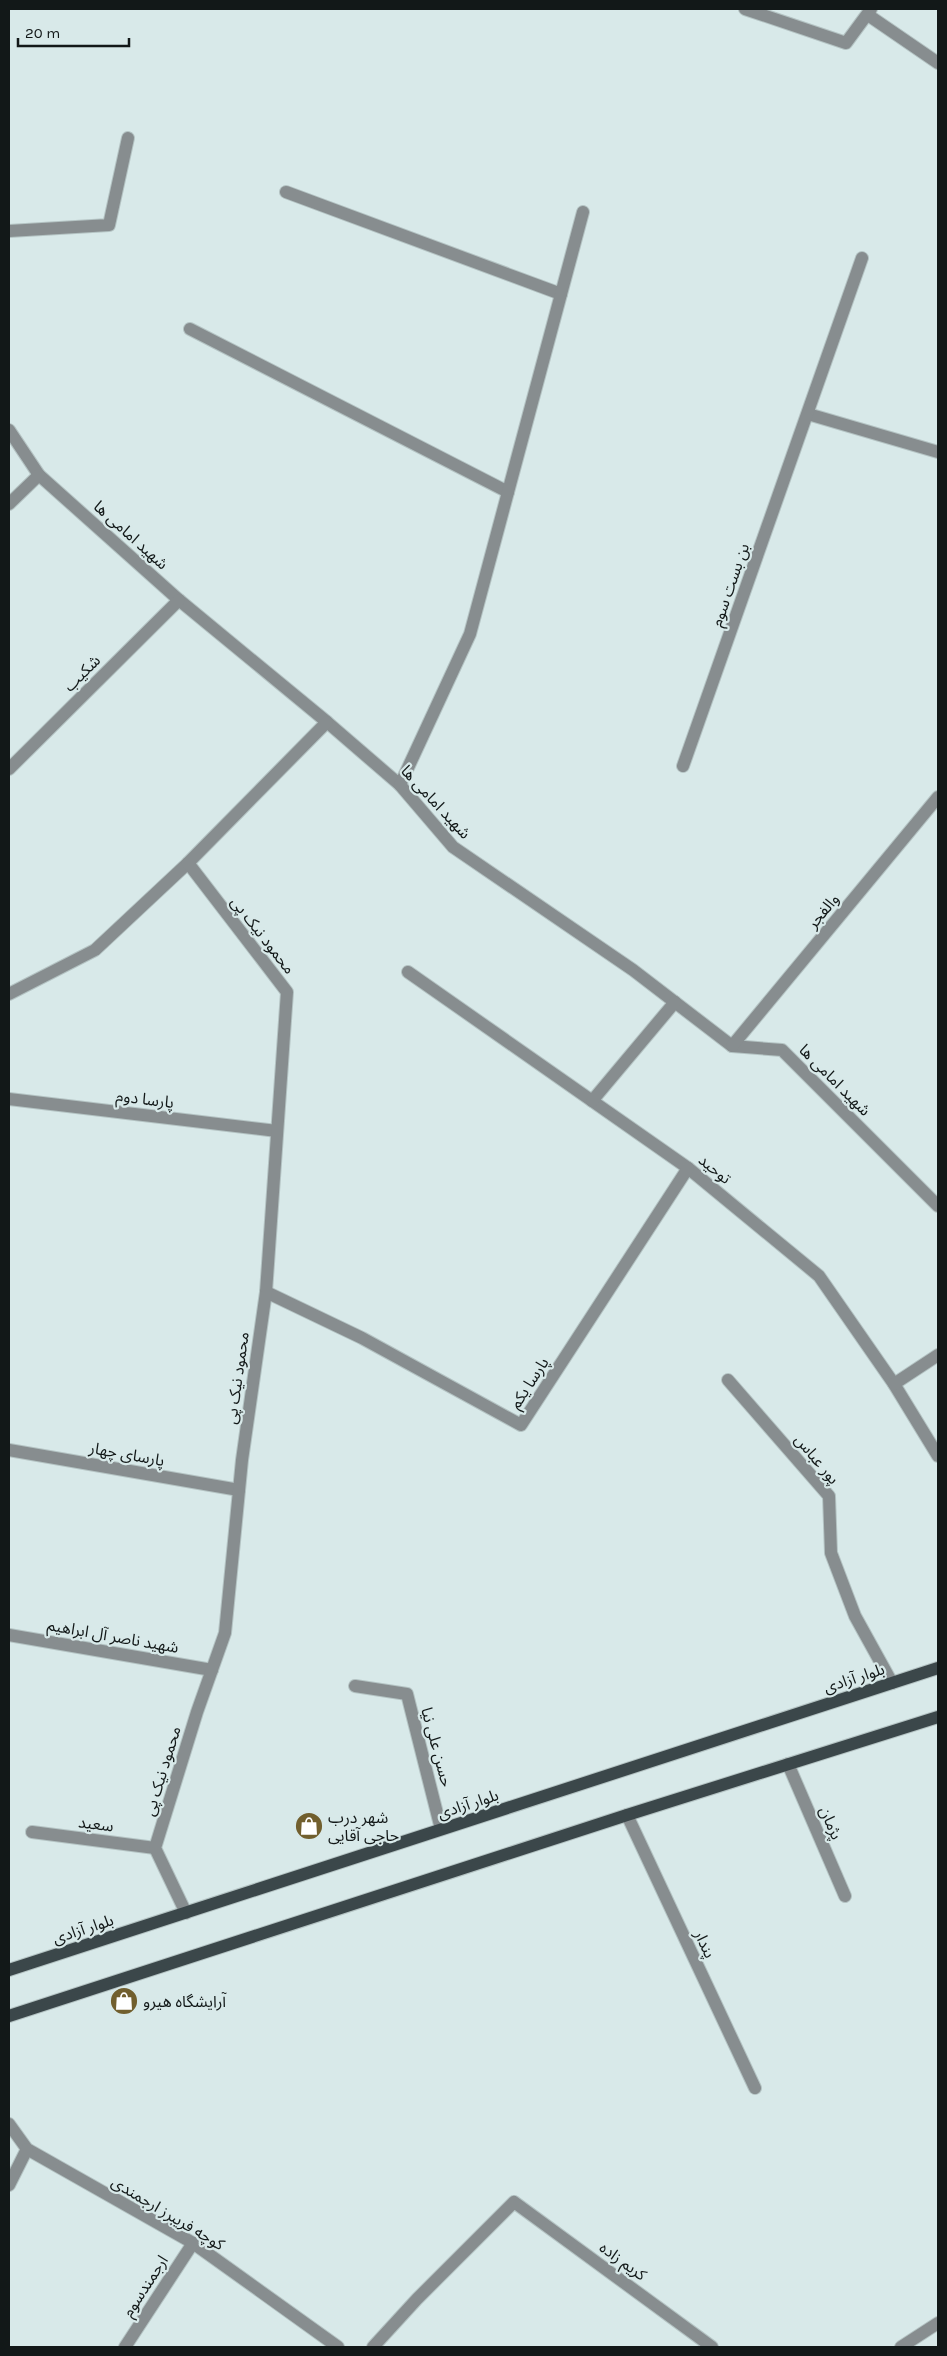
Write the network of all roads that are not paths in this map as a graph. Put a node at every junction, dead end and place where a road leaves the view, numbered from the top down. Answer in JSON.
{"nodes":[{"id":1,"x":745,"y":9,"type":"edge"},
{"id":2,"x":870,"y":12,"type":"edge"},
{"id":3,"x":938,"y":63,"type":"edge"},
{"id":4,"x":128,"y":138,"type":"dead end"},
{"id":5,"x":286,"y":192,"type":"dead end"},
{"id":6,"x":583,"y":212,"type":"dead end"},
{"id":7,"x":9,"y":231,"type":"edge"},
{"id":8,"x":862,"y":258,"type":"dead end"},
{"id":9,"x":561,"y":294,"type":"junction"},
{"id":10,"x":190,"y":330,"type":"dead end"},
{"id":11,"x":808,"y":414,"type":"junction"},
{"id":12,"x":9,"y":430,"type":"edge"},
{"id":13,"x":938,"y":452,"type":"edge"},
{"id":14,"x":39,"y":475,"type":"junction"},
{"id":15,"x":508,"y":492,"type":"junction"},
{"id":16,"x":9,"y":504,"type":"edge"},
{"id":17,"x":178,"y":600,"type":"junction"},
{"id":18,"x":328,"y":722,"type":"junction"},
{"id":19,"x":683,"y":766,"type":"dead end"},
{"id":20,"x":9,"y":770,"type":"edge"},
{"id":21,"x":400,"y":785,"type":"junction"},
{"id":22,"x":938,"y":797,"type":"edge"},
{"id":23,"x":188,"y":863,"type":"junction"},
{"id":24,"x":408,"y":972,"type":"dead end"},
{"id":25,"x":9,"y":994,"type":"edge"},
{"id":26,"x":675,"y":1002,"type":"junction"},
{"id":27,"x":732,"y":1046,"type":"junction"},
{"id":28,"x":9,"y":1099,"type":"edge"},
{"id":29,"x":592,"y":1101,"type":"junction"},
{"id":30,"x":277,"y":1131,"type":"junction"},
{"id":31,"x":688,"y":1168,"type":"junction"},
{"id":32,"x":938,"y":1206,"type":"edge"},
{"id":33,"x":266,"y":1292,"type":"junction"},
{"id":34,"x":938,"y":1355,"type":"edge"},
{"id":35,"x":728,"y":1380,"type":"dead end"},
{"id":36,"x":894,"y":1384,"type":"junction"},
{"id":37,"x":9,"y":1450,"type":"edge"},
{"id":38,"x":938,"y":1456,"type":"edge"},
{"id":39,"x":239,"y":1490,"type":"junction"},
{"id":40,"x":9,"y":1635,"type":"edge"},
{"id":41,"x":938,"y":1668,"type":"edge"},
{"id":42,"x":212,"y":1670,"type":"junction"},
{"id":43,"x":892,"y":1683,"type":"junction"},
{"id":44,"x":355,"y":1686,"type":"dead end"},
{"id":45,"x":938,"y":1716,"type":"edge"},
{"id":46,"x":788,"y":1764,"type":"junction"},
{"id":47,"x":627,"y":1815,"type":"junction"},
{"id":48,"x":442,"y":1829,"type":"junction"},
{"id":49,"x":32,"y":1832,"type":"dead end"},
{"id":50,"x":155,"y":1848,"type":"junction"},
{"id":51,"x":845,"y":1896,"type":"dead end"},
{"id":52,"x":186,"y":1913,"type":"junction"},
{"id":53,"x":9,"y":1970,"type":"edge"},
{"id":54,"x":9,"y":2016,"type":"edge"},
{"id":55,"x":755,"y":2088,"type":"dead end"},
{"id":56,"x":9,"y":2124,"type":"edge"},
{"id":57,"x":27,"y":2149,"type":"junction"},
{"id":58,"x":9,"y":2184,"type":"edge"},
{"id":59,"x":193,"y":2243,"type":"junction"},
{"id":60,"x":938,"y":2323,"type":"edge"},
{"id":61,"x":125,"y":2347,"type":"edge"},
{"id":62,"x":338,"y":2347,"type":"edge"},
{"id":63,"x":373,"y":2347,"type":"edge"},
{"id":64,"x":712,"y":2347,"type":"edge"},
{"id":65,"x":901,"y":2347,"type":"edge"}],
"edges":[{"from":1,"to":2,"type":"street"},
{"from":2,"to":3,"type":"street"},
{"from":4,"to":7,"type":"street"},
{"from":5,"to":9,"type":"street"},
{"from":6,"to":9,"type":"street"},
{"from":8,"to":11,"type":"street","name":"بن بست سوم"},
{"from":9,"to":15,"type":"street"},
{"from":10,"to":15,"type":"street"},
{"from":11,"to":13,"type":"street"},
{"from":11,"to":19,"type":"street","name":"بن بست سوم"},
{"from":12,"to":14,"type":"street","name":"شهید امامی ها"},
{"from":14,"to":16,"type":"street"},
{"from":14,"to":17,"type":"street","name":"شهید امامی ها"},
{"from":15,"to":21,"type":"street"},
{"from":17,"to":18,"type":"street","name":"شهید امامی ها"},
{"from":17,"to":20,"type":"street","name":"شکیب"},
{"from":18,"to":21,"type":"street","name":"شهید امامی ها"},
{"from":18,"to":23,"type":"street"},
{"from":21,"to":26,"type":"street","name":"شهید امامی ها"},
{"from":22,"to":27,"type":"street","name":"والفجر"},
{"from":23,"to":25,"type":"street"},
{"from":23,"to":30,"type":"street","name":"محمود نیک پی"},
{"from":24,"to":29,"type":"street","name":"توحید"},
{"from":26,"to":27,"type":"street","name":"شهید امامی ها"},
{"from":26,"to":29,"type":"street"},
{"from":27,"to":32,"type":"street","name":"شهید امامی ها"},
{"from":28,"to":30,"type":"street","name":"پارسا دوم"},
{"from":29,"to":31,"type":"street","name":"توحید"},
{"from":30,"to":33,"type":"street","name":"محمود نیک پی"},
{"from":31,"to":33,"type":"street","name":"پارسا یکم"},
{"from":31,"to":36,"type":"street","name":"توحید"},
{"from":33,"to":39,"type":"street","name":"محمود نیک پی"},
{"from":34,"to":36,"type":"street"},
{"from":35,"to":43,"type":"street","name":"پور عباس"},
{"from":36,"to":38,"type":"street","name":"توحید"},
{"from":37,"to":39,"type":"street","name":"پارسای چهار"},
{"from":39,"to":42,"type":"street","name":"محمود نیک پی"},
{"from":40,"to":42,"type":"street","name":"شهید ناصر آل ابراهیم"},
{"from":41,"to":43,"type":"main road","name":"بلوار آزادی"},
{"from":42,"to":50,"type":"street","name":"محمود نیک پی"},
{"from":43,"to":48,"type":"main road","name":"بلوار آزادی"},
{"from":44,"to":48,"type":"street","name":"حسن علی نیا"},
{"from":45,"to":46,"type":"main road"},
{"from":46,"to":47,"type":"main road"},
{"from":46,"to":51,"type":"street","name":"پژمان"},
{"from":47,"to":54,"type":"main road"},
{"from":47,"to":55,"type":"street","name":"پندار"},
{"from":48,"to":52,"type":"main road","name":"بلوار آزادی"},
{"from":49,"to":50,"type":"street","name":"سعید"},
{"from":50,"to":52,"type":"street"},
{"from":52,"to":53,"type":"main road","name":"بلوار آزادی"},
{"from":56,"to":57,"type":"street","name":"کوچه فریبرز ارجمندی"},
{"from":57,"to":58,"type":"street"},
{"from":57,"to":59,"type":"street","name":"کوچه فریبرز ارجمندی"},
{"from":59,"to":61,"type":"street","name":"ارجمندسوم"},
{"from":59,"to":62,"type":"street","name":"کوچه فریبرز ارجمندی"},
{"from":60,"to":65,"type":"street"},
{"from":63,"to":64,"type":"street","name":"کریم زاده"}]}
